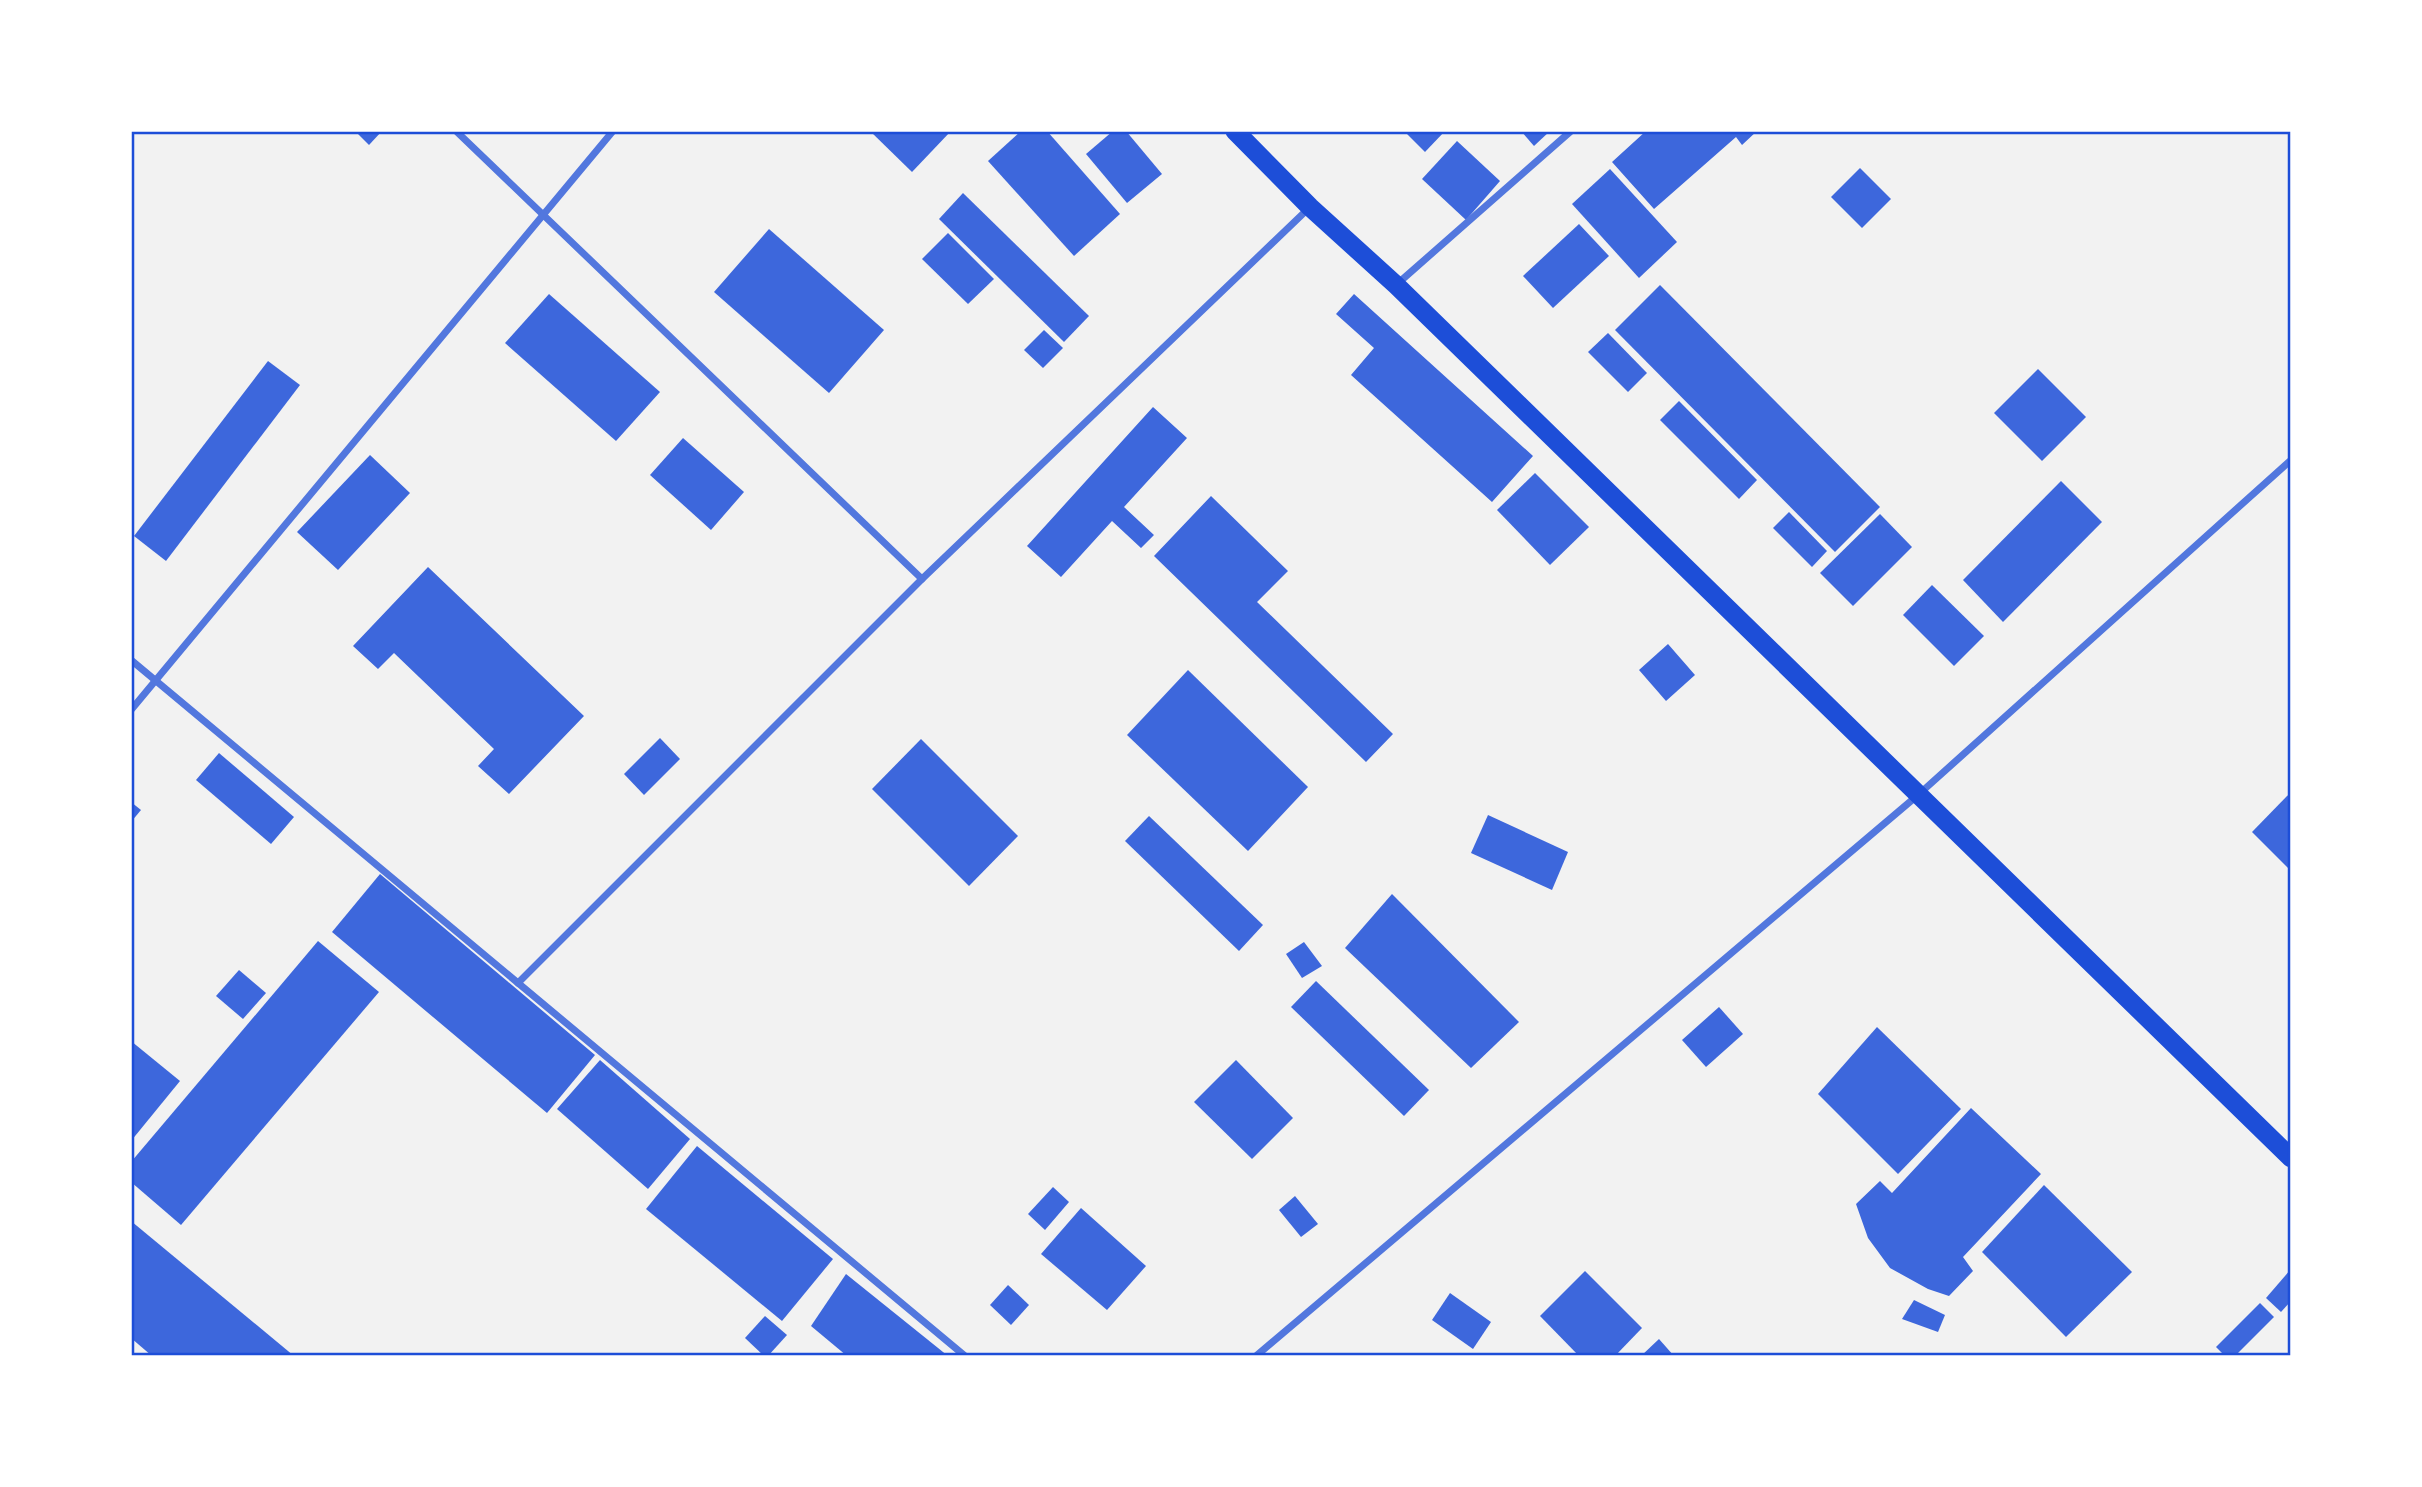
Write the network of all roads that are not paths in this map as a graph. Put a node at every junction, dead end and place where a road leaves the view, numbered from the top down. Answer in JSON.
{"nodes":[{"id":1,"x":456,"y":131,"type":"edge"},
{"id":2,"x":613,"y":131,"type":"edge"},
{"id":3,"x":1235,"y":131,"type":"edge"},
{"id":4,"x":1570,"y":131,"type":"edge"},
{"id":5,"x":1310,"y":207,"type":"junction"},
{"id":6,"x":543,"y":216,"type":"junction"},
{"id":7,"x":1396,"y":285,"type":"junction"},
{"id":8,"x":2291,"y":460,"type":"edge"},
{"id":9,"x":922,"y":579,"type":"junction"},
{"id":10,"x":131,"y":660,"type":"edge"},
{"id":11,"x":156,"y":681,"type":"junction"},
{"id":12,"x":131,"y":710,"type":"edge"},
{"id":13,"x":1918,"y":795,"type":"junction"},
{"id":14,"x":518,"y":983,"type":"junction"},
{"id":15,"x":2291,"y":1158,"type":"edge"},
{"id":16,"x":965,"y":1356,"type":"edge"},
{"id":17,"x":1256,"y":1356,"type":"edge"}],
"edges":[{"from":1,"to":6,"type":"street"},
{"from":2,"to":6,"type":"street"},
{"from":3,"to":5,"type":"highway"},
{"from":4,"to":7,"type":"street"},
{"from":5,"to":7,"type":"highway"},
{"from":5,"to":9,"type":"street"},
{"from":6,"to":9,"type":"street"},
{"from":6,"to":11,"type":"street"},
{"from":7,"to":13,"type":"highway"},
{"from":8,"to":13,"type":"street"},
{"from":9,"to":14,"type":"street"},
{"from":10,"to":11,"type":"street"},
{"from":11,"to":12,"type":"street"},
{"from":11,"to":14,"type":"street"},
{"from":13,"to":15,"type":"highway"},
{"from":13,"to":17,"type":"street"},
{"from":14,"to":16,"type":"street"}]}
